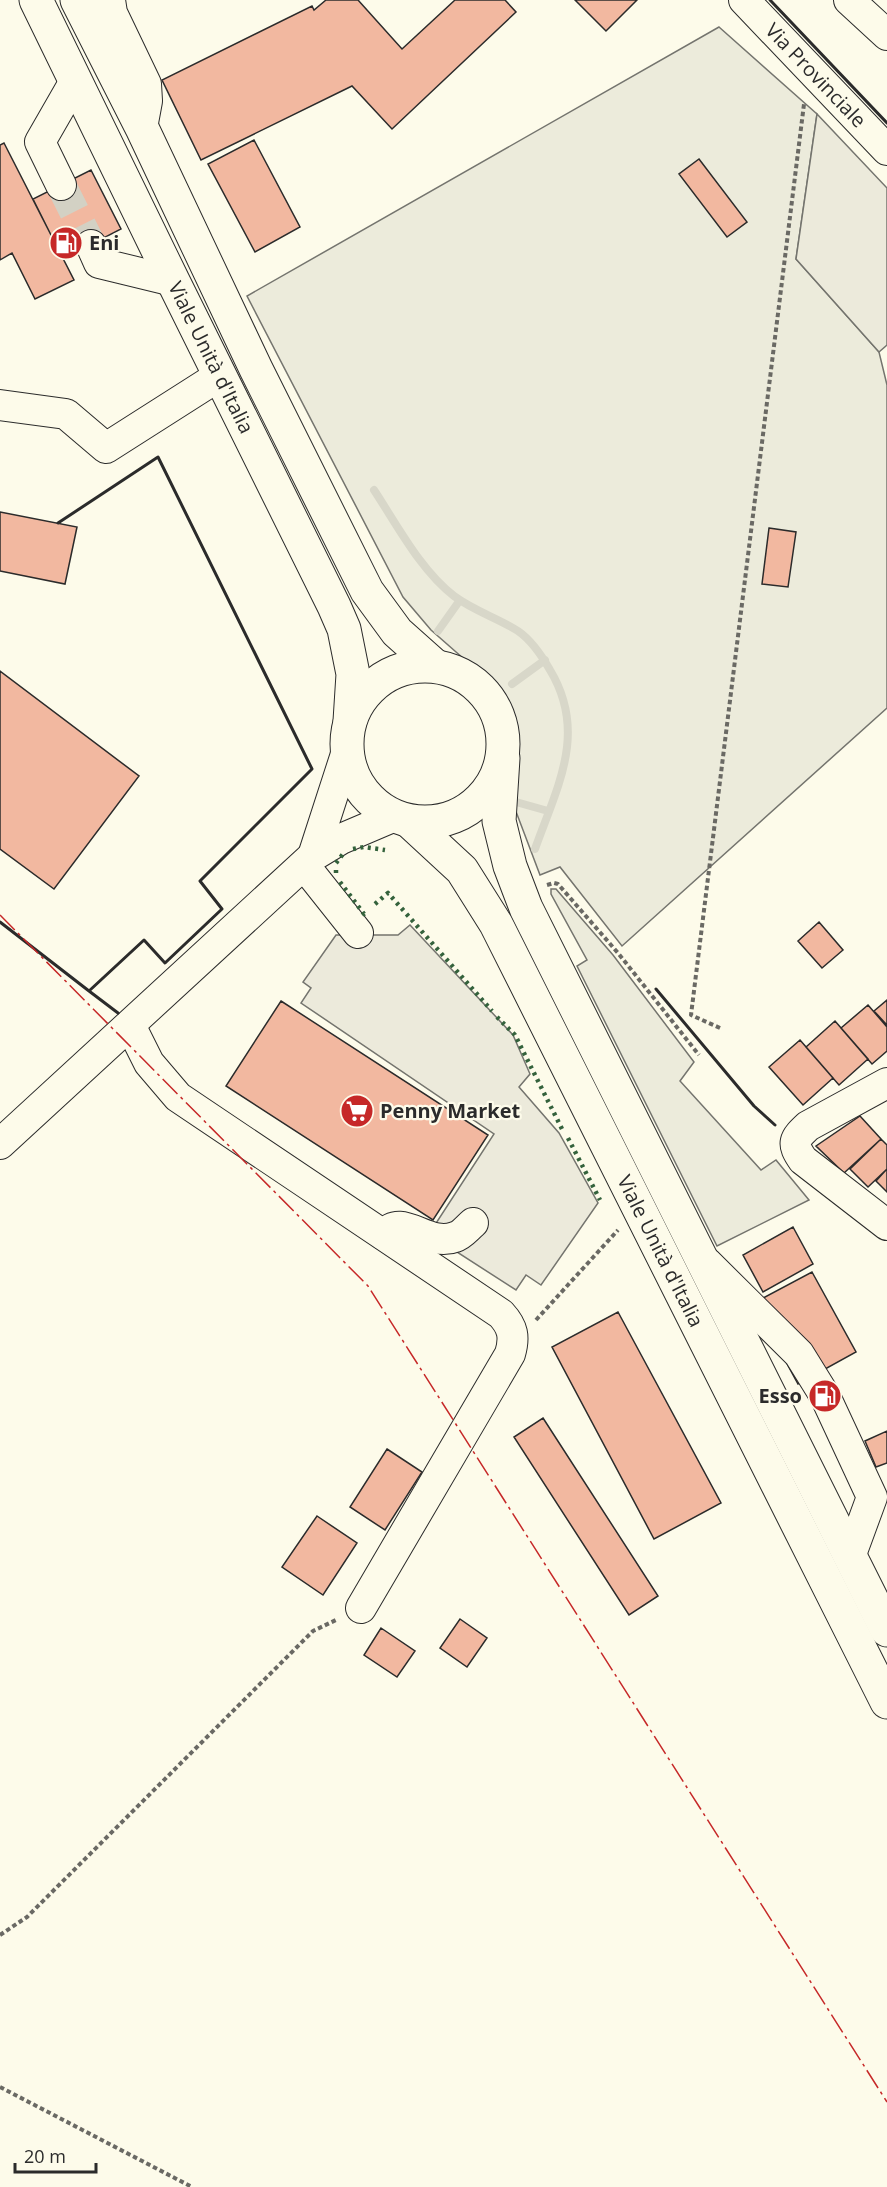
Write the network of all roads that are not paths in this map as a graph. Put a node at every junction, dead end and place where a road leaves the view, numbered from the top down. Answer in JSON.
{"nodes":[{"id":1,"x":36,"y":0,"type":"edge"},
{"id":2,"x":77,"y":0,"type":"edge"},
{"id":3,"x":110,"y":0,"type":"edge"},
{"id":4,"x":744,"y":0,"type":"edge"},
{"id":5,"x":849,"y":0,"type":"edge"},
{"id":6,"x":887,"y":35,"type":"edge"},
{"id":7,"x":75,"y":81,"type":"junction"},
{"id":8,"x":142,"y":129,"type":"junction"},
{"id":9,"x":887,"y":150,"type":"edge"},
{"id":10,"x":61,"y":185,"type":"tunnel mouth"},
{"id":11,"x":91,"y":245,"type":"tunnel mouth"},
{"id":12,"x":172,"y":281,"type":"junction"},
{"id":13,"x":219,"y":376,"type":"junction"},
{"id":14,"x":0,"y":405,"type":"edge"},
{"id":15,"x":434,"y":665,"type":"junction"},
{"id":16,"x":349,"y":736,"type":"junction"},
{"id":17,"x":503,"y":758,"type":"junction"},
{"id":18,"x":402,"y":818,"type":"junction"},
{"id":19,"x":309,"y":860,"type":"junction"},
{"id":20,"x":358,"y":933,"type":"dead end"},
{"id":21,"x":130,"y":1025,"type":"junction"},
{"id":22,"x":887,"y":1083,"type":"edge"},
{"id":23,"x":0,"y":1144,"type":"edge"},
{"id":24,"x":473,"y":1222,"type":"dead end"},
{"id":25,"x":887,"y":1225,"type":"edge"},
{"id":26,"x":384,"y":1235,"type":"junction"},
{"id":27,"x":700,"y":1257,"type":"junction"},
{"id":28,"x":850,"y":1557,"type":"junction"},
{"id":29,"x":361,"y":1608,"type":"road end"},
{"id":30,"x":885,"y":1624,"type":"edge"},
{"id":31,"x":887,"y":1702,"type":"edge"}],
"edges":[{"from":1,"to":7,"type":"main road","name":"Viale Unità d'Italia"},
{"from":2,"to":8,"type":"main road","name":"Viale Unità d'Italia"},
{"from":3,"to":8,"type":"street"},
{"from":4,"to":9,"type":"street","name":"Via Provinciale"},
{"from":5,"to":6,"type":"street"},
{"from":7,"to":10,"type":"street"},
{"from":7,"to":12,"type":"main road","name":"Viale Unità d'Italia"},
{"from":8,"to":15,"type":"main road","name":"Viale Unità d'Italia"},
{"from":11,"to":12,"type":"street"},
{"from":12,"to":13,"type":"main road","name":"Viale Unità d'Italia"},
{"from":13,"to":14,"type":"street"},
{"from":13,"to":16,"type":"main road","name":"Viale Unità d'Italia"},
{"from":15,"to":16,"type":"main road","name":"Viale Unità d'Italia"},
{"from":15,"to":17,"type":"main road","name":"Viale Unità d'Italia"},
{"from":16,"to":18,"type":"main road","name":"Viale Unità d'Italia"},
{"from":16,"to":19,"type":"street"},
{"from":17,"to":18,"type":"main road","name":"Viale Unità d'Italia"},
{"from":17,"to":27,"type":"main road","name":"Viale Unità d'Italia"},
{"from":18,"to":19,"type":"street"},
{"from":18,"to":31,"type":"main road","name":"Viale Unità d'Italia"},
{"from":19,"to":20,"type":"street"},
{"from":19,"to":21,"type":"street"},
{"from":21,"to":23,"type":"street"},
{"from":21,"to":26,"type":"street"},
{"from":22,"to":25,"type":"street"},
{"from":24,"to":26,"type":"street"},
{"from":26,"to":29,"type":"street"},
{"from":27,"to":28,"type":"main road","name":"Viale Unità d'Italia"},
{"from":27,"to":28,"type":"street"},
{"from":28,"to":30,"type":"main road","name":"Viale Unità d'Italia"}]}
